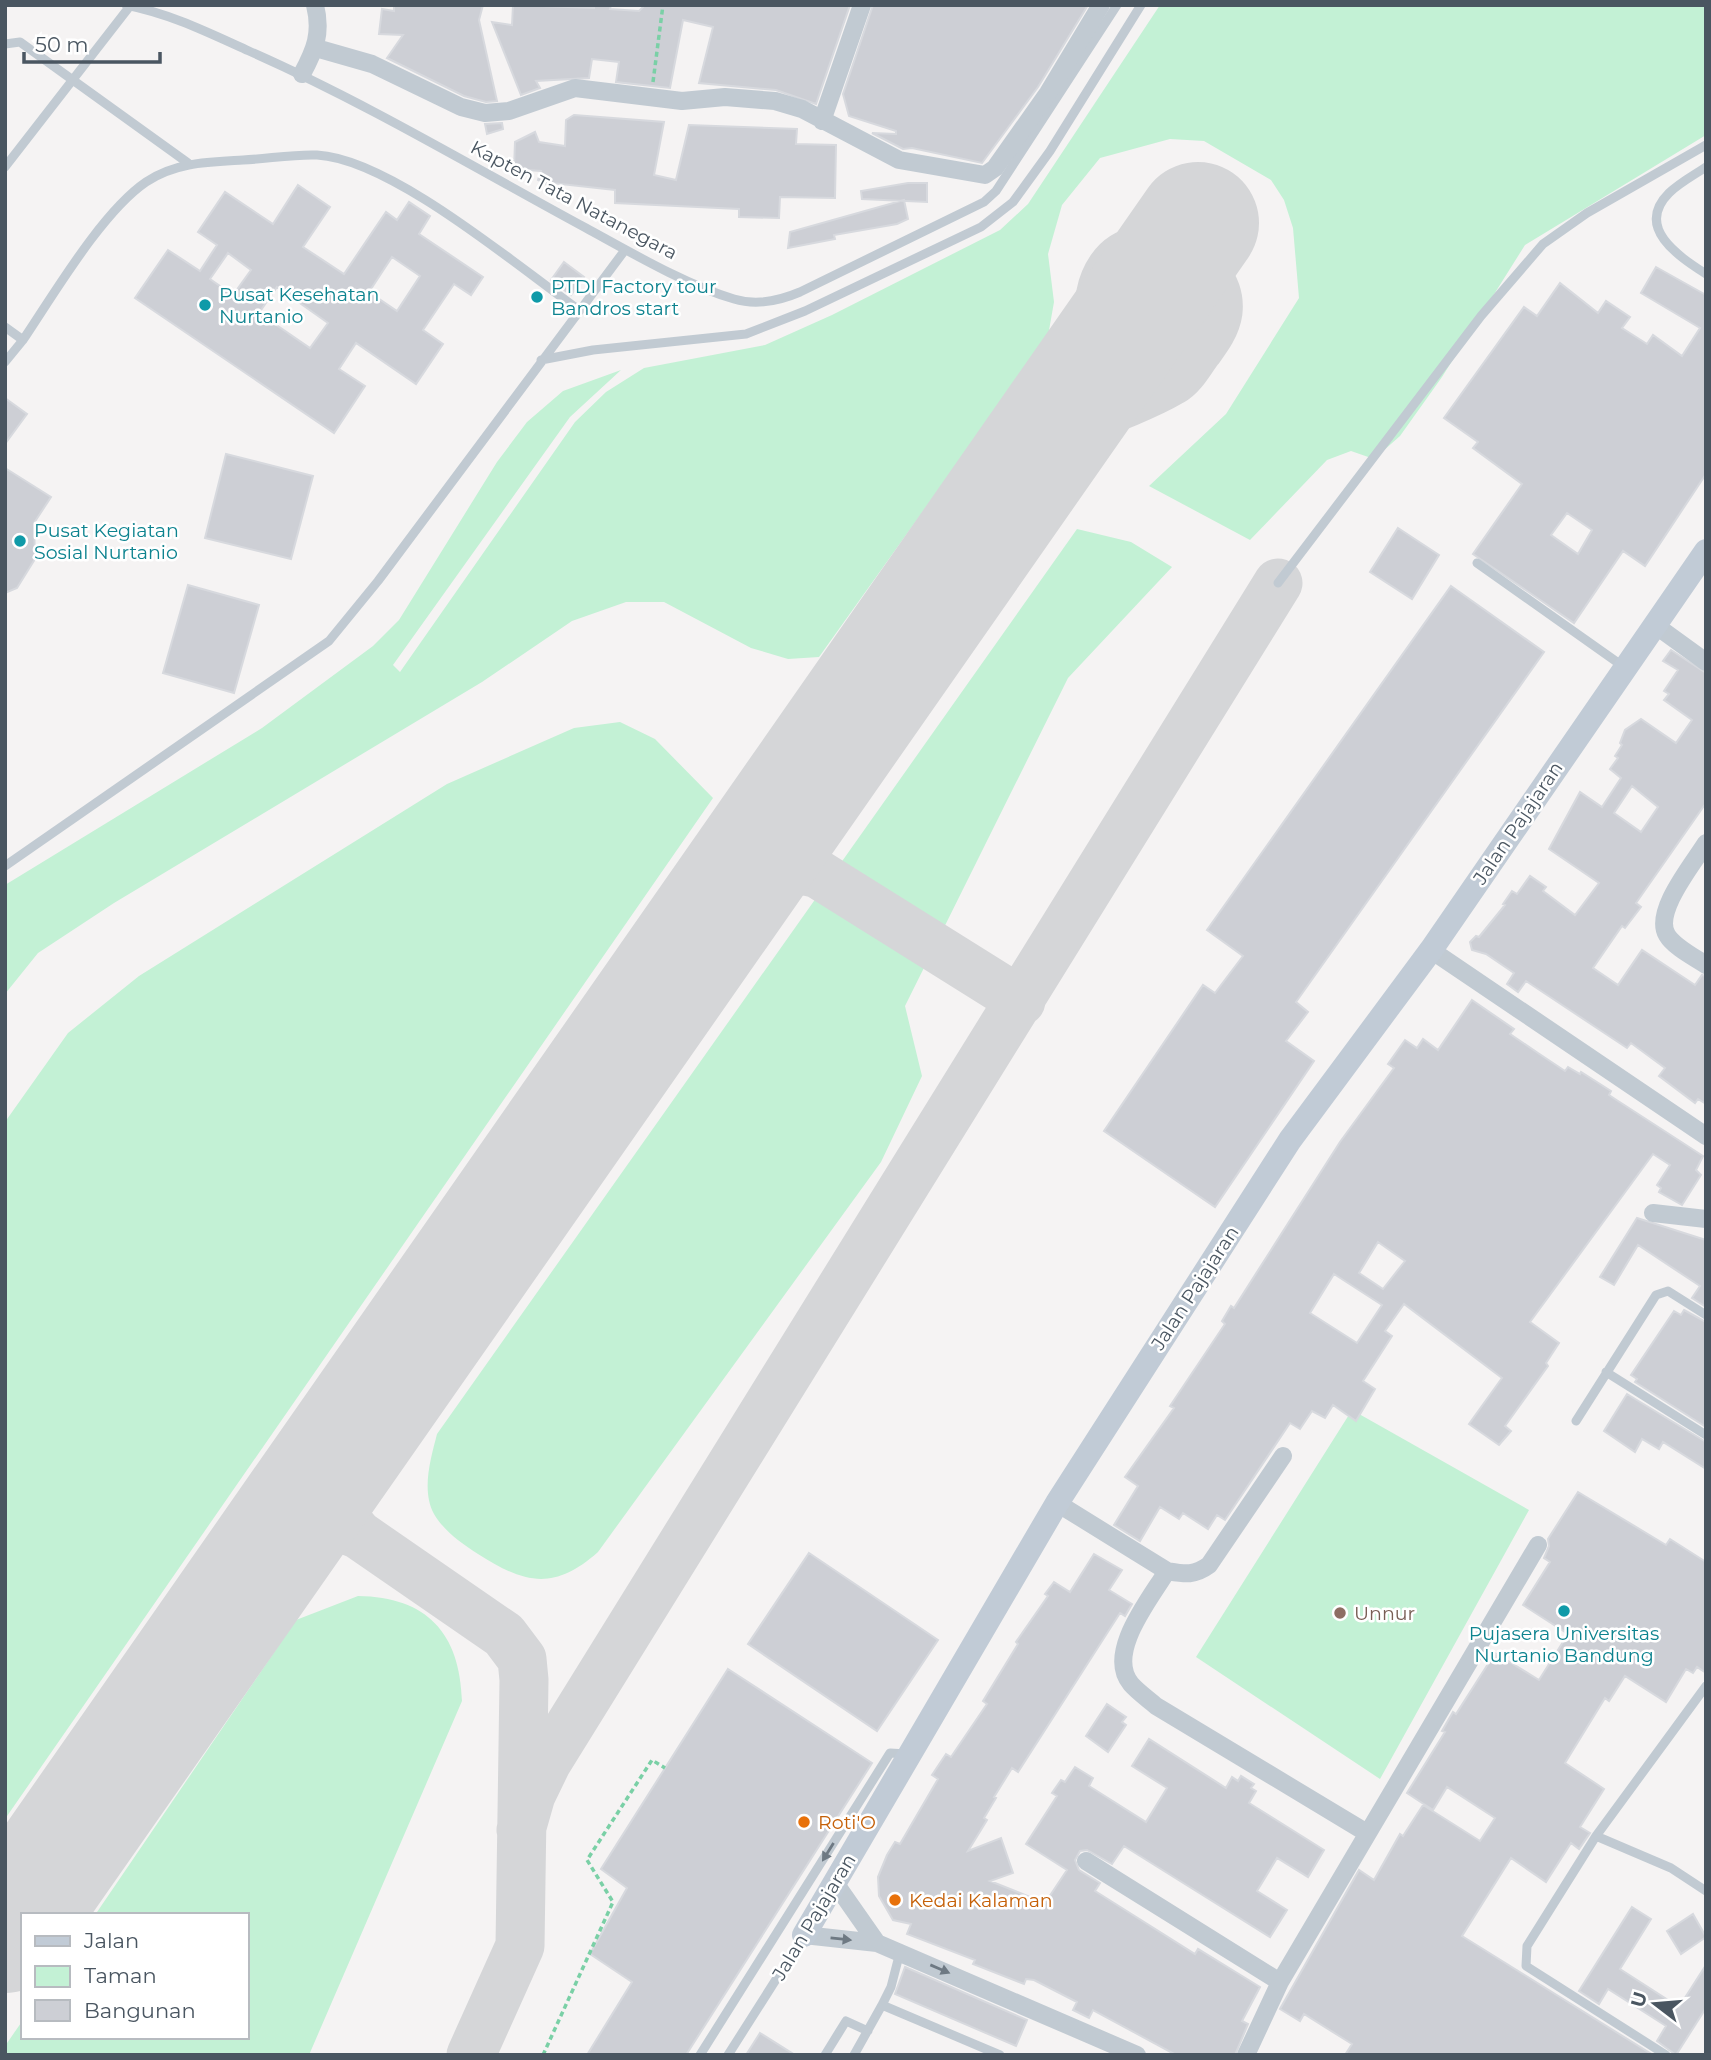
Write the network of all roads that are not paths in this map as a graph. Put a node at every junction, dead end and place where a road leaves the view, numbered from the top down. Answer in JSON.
{"nodes":[{"id":1,"x":315,"y":5,"type":"edge"},
{"id":2,"x":862,"y":5,"type":"edge"},
{"id":3,"x":1101,"y":5,"type":"edge"},
{"id":4,"x":1117,"y":5,"type":"edge"},
{"id":5,"x":1141,"y":5,"type":"edge"},
{"id":6,"x":128,"y":6,"type":"edge"},
{"id":7,"x":5,"y":44,"type":"edge"},
{"id":8,"x":316,"y":48,"type":"junction"},
{"id":9,"x":302,"y":74,"type":"junction"},
{"id":10,"x":72,"y":78,"type":"junction"},
{"id":11,"x":822,"y":121,"type":"junction"},
{"id":12,"x":1706,"y":145,"type":"edge"},
{"id":13,"x":188,"y":163,"type":"junction"},
{"id":14,"x":5,"y":167,"type":"edge"},
{"id":15,"x":1706,"y":167,"type":"edge"},
{"id":16,"x":625,"y":250,"type":"junction"},
{"id":17,"x":1706,"y":274,"type":"edge"},
{"id":18,"x":579,"y":310,"type":"junction"},
{"id":19,"x":5,"y":327,"type":"edge"},
{"id":20,"x":23,"y":340,"type":"junction"},
{"id":21,"x":541,"y":360,"type":"junction"},
{"id":22,"x":5,"y":362,"type":"edge"},
{"id":23,"x":1706,"y":551,"type":"edge"},
{"id":24,"x":1476,"y":563,"type":"dead end"},
{"id":25,"x":1278,"y":583,"type":"dead end"},
{"id":26,"x":1655,"y":625,"type":"junction"},
{"id":27,"x":1706,"y":662,"type":"edge"},
{"id":28,"x":1625,"y":668,"type":"junction"},
{"id":29,"x":1706,"y":843,"type":"edge"},
{"id":30,"x":5,"y":866,"type":"edge"},
{"id":31,"x":1431,"y":950,"type":"junction"},
{"id":32,"x":1706,"y":965,"type":"edge"},
{"id":33,"x":1706,"y":1136,"type":"edge"},
{"id":34,"x":1653,"y":1213,"type":"dead end"},
{"id":35,"x":1706,"y":1219,"type":"edge"},
{"id":36,"x":1706,"y":1315,"type":"edge"},
{"id":37,"x":1606,"y":1371,"type":"junction"},
{"id":38,"x":1576,"y":1421,"type":"dead end"},
{"id":39,"x":1706,"y":1435,"type":"edge"},
{"id":40,"x":1283,"y":1456,"type":"dead end"},
{"id":41,"x":1057,"y":1503,"type":"junction"},
{"id":42,"x":1538,"y":1545,"type":"dead end"},
{"id":43,"x":1167,"y":1571,"type":"junction"},
{"id":44,"x":1706,"y":1686,"type":"edge"},
{"id":45,"x":912,"y":1754,"type":"junction"},
{"id":46,"x":1367,"y":1833,"type":"junction"},
{"id":47,"x":1596,"y":1836,"type":"junction"},
{"id":48,"x":1086,"y":1861,"type":"dead end"},
{"id":49,"x":835,"y":1883,"type":"junction"},
{"id":50,"x":1706,"y":1891,"type":"edge"},
{"id":51,"x":804,"y":1935,"type":"junction"},
{"id":52,"x":877,"y":1943,"type":"junction"},
{"id":53,"x":900,"y":1952,"type":"junction"},
{"id":54,"x":1280,"y":1982,"type":"junction"},
{"id":55,"x":882,"y":2005,"type":"junction"},
{"id":56,"x":868,"y":2031,"type":"junction"},
{"id":57,"x":699,"y":2055,"type":"edge"},
{"id":58,"x":728,"y":2055,"type":"edge"},
{"id":59,"x":825,"y":2055,"type":"edge"},
{"id":60,"x":854,"y":2055,"type":"edge"},
{"id":61,"x":1000,"y":2055,"type":"edge"},
{"id":62,"x":1137,"y":2055,"type":"edge"},
{"id":63,"x":1246,"y":2055,"type":"edge"},
{"id":64,"x":1666,"y":2055,"type":"edge"}],
"edges":[{"from":1,"to":8,"type":"street"},
{"from":2,"to":11,"type":"street"},
{"from":3,"to":11,"type":"street"},
{"from":4,"to":16,"type":"lane","name":"Kapten Tata Natanegara"},
{"from":5,"to":21,"type":"lane"},
{"from":6,"to":9,"type":"lane","name":"Kapten Tata Natanegara"},
{"from":6,"to":10,"type":"lane"},
{"from":7,"to":10,"type":"lane"},
{"from":8,"to":9,"type":"street"},
{"from":8,"to":11,"type":"street"},
{"from":9,"to":16,"type":"lane","name":"Kapten Tata Natanegara"},
{"from":10,"to":13,"type":"lane"},
{"from":10,"to":14,"type":"lane"},
{"from":12,"to":25,"type":"lane"},
{"from":13,"to":18,"type":"lane"},
{"from":13,"to":20,"type":"lane"},
{"from":15,"to":17,"type":"lane"},
{"from":16,"to":18,"type":"lane"},
{"from":18,"to":21,"type":"lane"},
{"from":19,"to":20,"type":"lane"},
{"from":20,"to":22,"type":"lane"},
{"from":21,"to":30,"type":"lane"},
{"from":23,"to":26,"type":"main road","name":"Jalan Pajajaran"},
{"from":24,"to":28,"type":"lane"},
{"from":26,"to":27,"type":"street"},
{"from":26,"to":28,"type":"main road","name":"Jalan Pajajaran"},
{"from":28,"to":31,"type":"main road","name":"Jalan Pajajaran"},
{"from":29,"to":32,"type":"street"},
{"from":31,"to":33,"type":"street"},
{"from":31,"to":41,"type":"main road","name":"Jalan Pajajaran"},
{"from":34,"to":35,"type":"street"},
{"from":36,"to":37,"type":"lane"},
{"from":37,"to":38,"type":"lane"},
{"from":37,"to":39,"type":"lane"},
{"from":40,"to":43,"type":"street"},
{"from":41,"to":43,"type":"street"},
{"from":41,"to":45,"type":"main road","name":"Jalan Pajajaran"},
{"from":42,"to":46,"type":"street"},
{"from":43,"to":46,"type":"street"},
{"from":44,"to":47,"type":"lane"},
{"from":45,"to":49,"type":"main road","name":"Jalan Pajajaran"},
{"from":45,"to":57,"type":"lane","one_way":true},
{"from":46,"to":54,"type":"street"},
{"from":47,"to":50,"type":"lane"},
{"from":47,"to":64,"type":"lane"},
{"from":48,"to":54,"type":"street"},
{"from":49,"to":51,"type":"main road","name":"Jalan Pajajaran"},
{"from":49,"to":52,"type":"street"},
{"from":51,"to":52,"type":"street","one_way":true},
{"from":51,"to":58,"type":"lane","name":"Jalan Pajajaran"},
{"from":52,"to":53,"type":"street"},
{"from":53,"to":55,"type":"lane"},
{"from":53,"to":62,"type":"street","one_way":true},
{"from":54,"to":63,"type":"street"},
{"from":55,"to":56,"type":"lane"},
{"from":55,"to":61,"type":"lane"},
{"from":56,"to":59,"type":"lane"},
{"from":56,"to":60,"type":"lane"}]}
